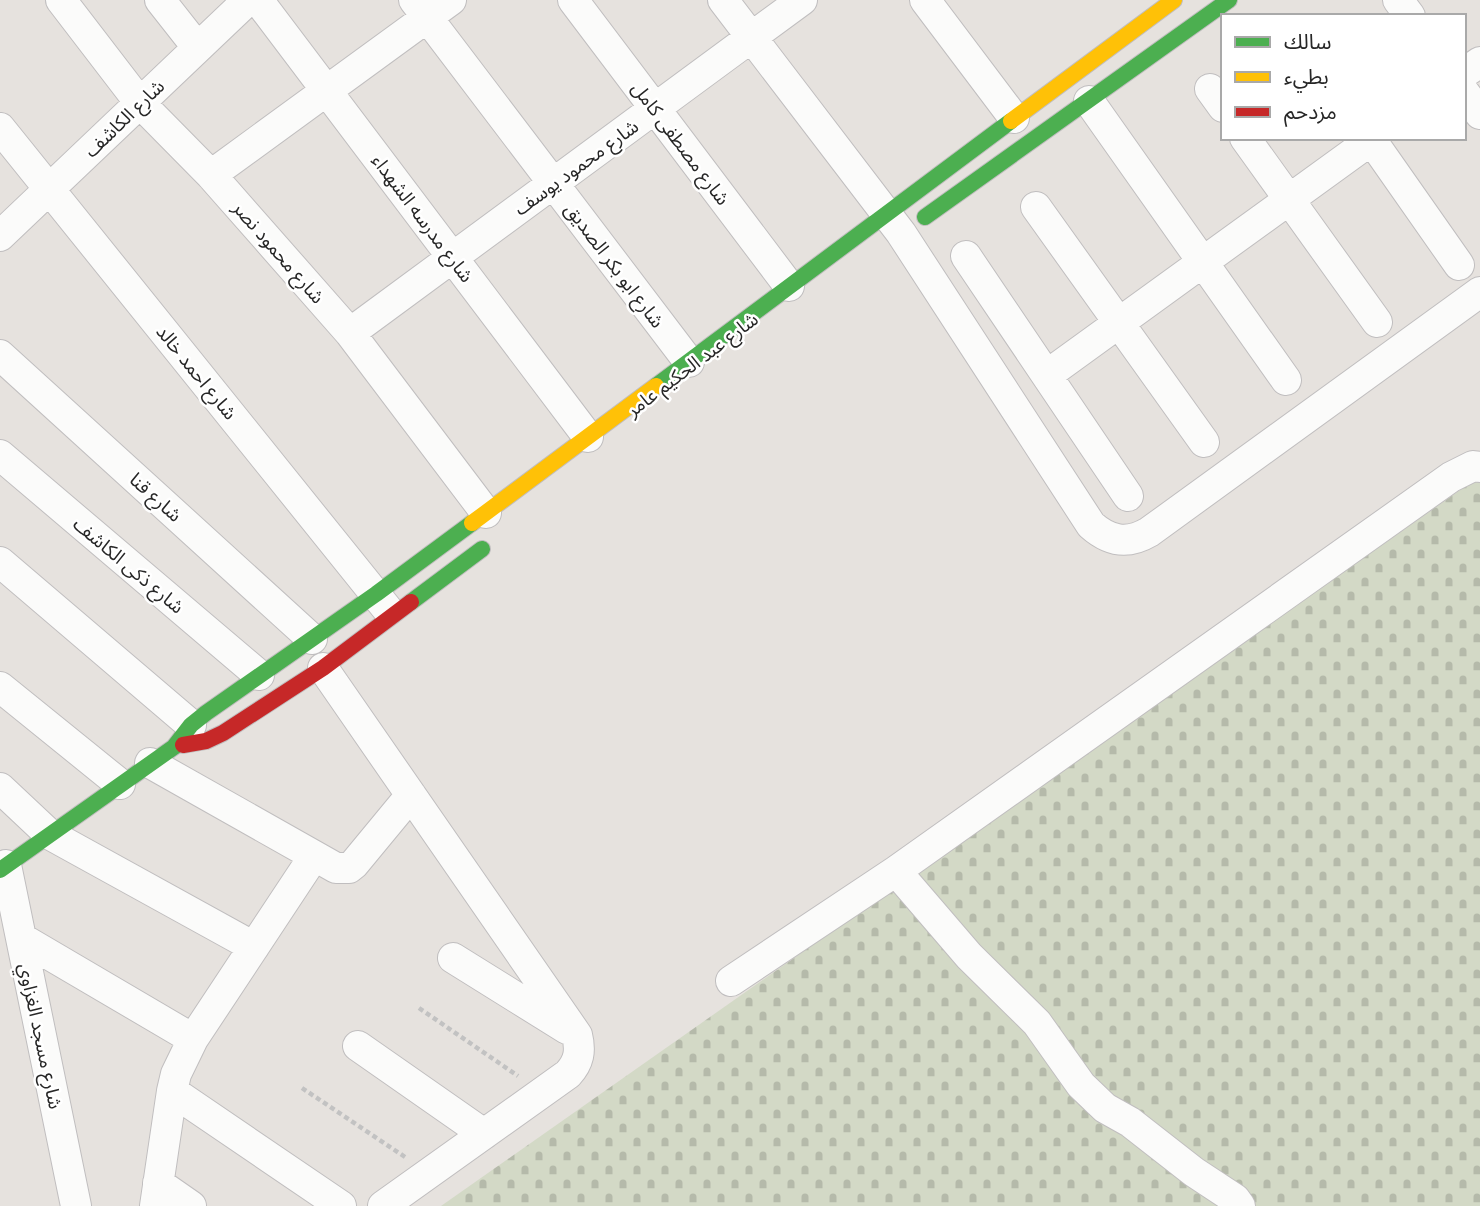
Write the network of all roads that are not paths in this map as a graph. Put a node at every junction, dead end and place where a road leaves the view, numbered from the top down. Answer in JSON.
{"nodes":[{"id":1,"x":61,"y":0,"type":"edge"},
{"id":2,"x":160,"y":0,"type":"edge"},
{"id":3,"x":248,"y":0,"type":"edge"},
{"id":4,"x":258,"y":0,"type":"edge"},
{"id":5,"x":452,"y":0,"type":"edge"},
{"id":6,"x":573,"y":0,"type":"edge"},
{"id":7,"x":723,"y":0,"type":"edge"},
{"id":8,"x":802,"y":0,"type":"edge"},
{"id":9,"x":926,"y":0,"type":"edge"},
{"id":10,"x":1166,"y":3,"type":"edge"},
{"id":11,"x":1215,"y":4,"type":"edge"},
{"id":12,"x":421,"y":9,"type":"edge"},
{"id":13,"x":1184,"y":34,"type":"junction"},
{"id":14,"x":752,"y":37,"type":"junction"},
{"id":15,"x":197,"y":47,"type":"junction"},
{"id":16,"x":327,"y":91,"type":"junction"},
{"id":17,"x":1466,"y":95,"type":"edge"},
{"id":18,"x":1089,"y":101,"type":"junction"},
{"id":19,"x":140,"y":103,"type":"junction"},
{"id":20,"x":655,"y":108,"type":"junction"},
{"id":21,"x":1480,"y":114,"type":"edge"},
{"id":22,"x":1014,"y":118,"type":"junction"},
{"id":23,"x":0,"y":128,"type":"edge"},
{"id":24,"x":1246,"y":140,"type":"edge"},
{"id":25,"x":1371,"y":140,"type":"edge"},
{"id":26,"x":1373,"y":140,"type":"edge"},
{"id":27,"x":211,"y":175,"type":"junction"},
{"id":28,"x":553,"y":184,"type":"junction"},
{"id":29,"x":49,"y":189,"type":"junction"},
{"id":30,"x":1289,"y":200,"type":"junction"},
{"id":31,"x":1036,"y":207,"type":"dead end"},
{"id":32,"x":893,"y":229,"type":"junction"},
{"id":33,"x":0,"y":236,"type":"edge"},
{"id":34,"x":966,"y":256,"type":"dead end"},
{"id":35,"x":452,"y":258,"type":"junction"},
{"id":36,"x":1203,"y":262,"type":"junction"},
{"id":37,"x":1459,"y":265,"type":"dead end"},
{"id":38,"x":789,"y":286,"type":"junction"},
{"id":39,"x":1480,"y":292,"type":"edge"},
{"id":40,"x":1377,"y":322,"type":"dead end"},
{"id":41,"x":1119,"y":323,"type":"junction"},
{"id":42,"x":350,"y":333,"type":"junction"},
{"id":43,"x":0,"y":355,"type":"edge"},
{"id":44,"x":689,"y":362,"type":"junction"},
{"id":45,"x":1047,"y":375,"type":"junction"},
{"id":46,"x":1286,"y":380,"type":"dead end"},
{"id":47,"x":588,"y":437,"type":"junction"},
{"id":48,"x":1204,"y":442,"type":"dead end"},
{"id":49,"x":0,"y":455,"type":"edge"},
{"id":50,"x":1480,"y":467,"type":"edge"},
{"id":51,"x":1128,"y":496,"type":"dead end"},
{"id":52,"x":489,"y":527,"type":"junction"},
{"id":53,"x":0,"y":562,"type":"edge"},
{"id":54,"x":385,"y":605,"type":"junction"},
{"id":55,"x":312,"y":639,"type":"junction"},
{"id":56,"x":323,"y":668,"type":"junction"},
{"id":57,"x":259,"y":676,"type":"junction"},
{"id":58,"x":0,"y":687,"type":"edge"},
{"id":59,"x":172,"y":745,"type":"junction"},
{"id":60,"x":120,"y":783,"type":"junction"},
{"id":61,"x":0,"y":788,"type":"edge"},
{"id":62,"x":411,"y":795,"type":"junction"},
{"id":63,"x":49,"y":834,"type":"junction"},
{"id":64,"x":314,"y":856,"type":"junction"},
{"id":65,"x":3,"y":867,"type":"edge"},
{"id":66,"x":896,"y":871,"type":"junction"},
{"id":67,"x":21,"y":938,"type":"junction"},
{"id":68,"x":254,"y":947,"type":"junction"},
{"id":69,"x":453,"y":958,"type":"dead end"},
{"id":70,"x":731,"y":981,"type":"dead end"},
{"id":71,"x":577,"y":1035,"type":"junction"},
{"id":72,"x":193,"y":1039,"type":"junction"},
{"id":73,"x":358,"y":1046,"type":"dead end"},
{"id":74,"x":172,"y":1091,"type":"junction"},
{"id":75,"x":484,"y":1134,"type":"junction"},
{"id":76,"x":156,"y":1194,"type":"edge"},
{"id":77,"x":76,"y":1206,"type":"edge"},
{"id":78,"x":191,"y":1206,"type":"edge"},
{"id":79,"x":341,"y":1206,"type":"edge"},
{"id":80,"x":383,"y":1206,"type":"edge"},
{"id":81,"x":1240,"y":1206,"type":"edge"}],
"edges":[{"from":1,"to":19,"type":"street","name":"شارع محمود نصر"},
{"from":2,"to":15,"type":"street"},
{"from":3,"to":15,"type":"street","name":"شارع الكاشف"},
{"from":4,"to":16,"type":"street","name":"شارع مدرسه الشهداء"},
{"from":5,"to":12,"type":"street"},
{"from":6,"to":20,"type":"street","name":"شارع مصطفى كامل"},
{"from":7,"to":14,"type":"street"},
{"from":8,"to":14,"type":"street","name":"شارع محمود يوسف"},
{"from":9,"to":22,"type":"street"},
{"from":10,"to":13,"type":"street"},
{"from":10,"to":22,"type":"street","name":"شارع عبد الحكيم عامر"},
{"from":11,"to":13,"type":"street","name":"شارع عبد الحكيم عامر"},
{"from":12,"to":16,"type":"street"},
{"from":12,"to":28,"type":"street","name":"شارع ابو بكر الصديق"},
{"from":13,"to":18,"type":"street","name":"شارع عبد الحكيم عامر"},
{"from":14,"to":20,"type":"street","name":"شارع محمود يوسف"},
{"from":14,"to":32,"type":"street"},
{"from":15,"to":19,"type":"street","name":"شارع الكاشف"},
{"from":16,"to":27,"type":"street"},
{"from":16,"to":35,"type":"street","name":"شارع مدرسه الشهداء"},
{"from":17,"to":21,"type":"street"},
{"from":18,"to":32,"type":"street","name":"شارع عبد الحكيم عامر"},
{"from":18,"to":36,"type":"street"},
{"from":19,"to":27,"type":"street","name":"شارع محمود نصر"},
{"from":19,"to":29,"type":"street","name":"شارع الكاشف"},
{"from":20,"to":28,"type":"street","name":"شارع محمود يوسف"},
{"from":20,"to":38,"type":"street","name":"شارع مصطفى كامل"},
{"from":22,"to":32,"type":"street","name":"شارع عبد الحكيم عامر"},
{"from":23,"to":29,"type":"street","name":"شارع احمد خالد"},
{"from":24,"to":30,"type":"street"},
{"from":25,"to":30,"type":"street"},
{"from":26,"to":37,"type":"street"},
{"from":27,"to":42,"type":"street","name":"شارع محمود نصر"},
{"from":28,"to":35,"type":"street","name":"شارع محمود يوسف"},
{"from":28,"to":44,"type":"street","name":"شارع ابو بكر الصديق"},
{"from":29,"to":33,"type":"street","name":"شارع الكاشف"},
{"from":29,"to":54,"type":"street","name":"شارع احمد خالد"},
{"from":30,"to":36,"type":"street"},
{"from":30,"to":40,"type":"street"},
{"from":31,"to":41,"type":"street"},
{"from":32,"to":38,"type":"street","name":"شارع عبد الحكيم عامر"},
{"from":32,"to":39,"type":"street"},
{"from":34,"to":45,"type":"street"},
{"from":35,"to":42,"type":"street","name":"شارع محمود يوسف"},
{"from":35,"to":47,"type":"street","name":"شارع مدرسه الشهداء"},
{"from":36,"to":41,"type":"street"},
{"from":36,"to":46,"type":"street"},
{"from":38,"to":44,"type":"street","name":"شارع عبد الحكيم عامر"},
{"from":41,"to":45,"type":"street"},
{"from":41,"to":48,"type":"street"},
{"from":42,"to":52,"type":"street","name":"شارع محمود نصر"},
{"from":43,"to":55,"type":"street","name":"شارع قنا"},
{"from":44,"to":47,"type":"street","name":"شارع عبد الحكيم عامر"},
{"from":45,"to":51,"type":"street"},
{"from":47,"to":52,"type":"street","name":"شارع عبد الحكيم عامر"},
{"from":49,"to":57,"type":"street","name":"شارع ذكى الكاشف"},
{"from":50,"to":66,"type":"street"},
{"from":52,"to":54,"type":"street","name":"شارع عبد الحكيم عامر"},
{"from":52,"to":54,"type":"street","name":"شارع عبد الحكيم عامر"},
{"from":53,"to":59,"type":"street"},
{"from":54,"to":55,"type":"street","name":"شارع عبد الحكيم عامر"},
{"from":54,"to":56,"type":"street","name":"شارع عبد الحكيم عامر"},
{"from":55,"to":57,"type":"street","name":"شارع عبد الحكيم عامر"},
{"from":56,"to":59,"type":"street","name":"شارع عبد الحكيم عامر"},
{"from":56,"to":62,"type":"street"},
{"from":57,"to":59,"type":"street","name":"شارع عبد الحكيم عامر"},
{"from":58,"to":60,"type":"street"},
{"from":59,"to":60,"type":"street","name":"شارع عبد الحكيم عامر"},
{"from":59,"to":64,"type":"street"},
{"from":60,"to":63,"type":"street","name":"شارع عبد الحكيم عامر"},
{"from":61,"to":63,"type":"street"},
{"from":62,"to":64,"type":"street"},
{"from":62,"to":71,"type":"street"},
{"from":63,"to":65,"type":"street","name":"شارع عبد الحكيم عامر"},
{"from":63,"to":68,"type":"street"},
{"from":64,"to":68,"type":"street"},
{"from":65,"to":67,"type":"street","name":"شارع مسجد الغزاوي"},
{"from":66,"to":70,"type":"street"},
{"from":66,"to":81,"type":"street"},
{"from":67,"to":72,"type":"street"},
{"from":67,"to":77,"type":"street","name":"شارع مسجد الغزاوي"},
{"from":68,"to":72,"type":"street"},
{"from":69,"to":71,"type":"street"},
{"from":71,"to":75,"type":"street"},
{"from":72,"to":74,"type":"street"},
{"from":73,"to":75,"type":"street"},
{"from":74,"to":76,"type":"street"},
{"from":74,"to":79,"type":"street"},
{"from":75,"to":80,"type":"street"},
{"from":76,"to":78,"type":"street"}]}
